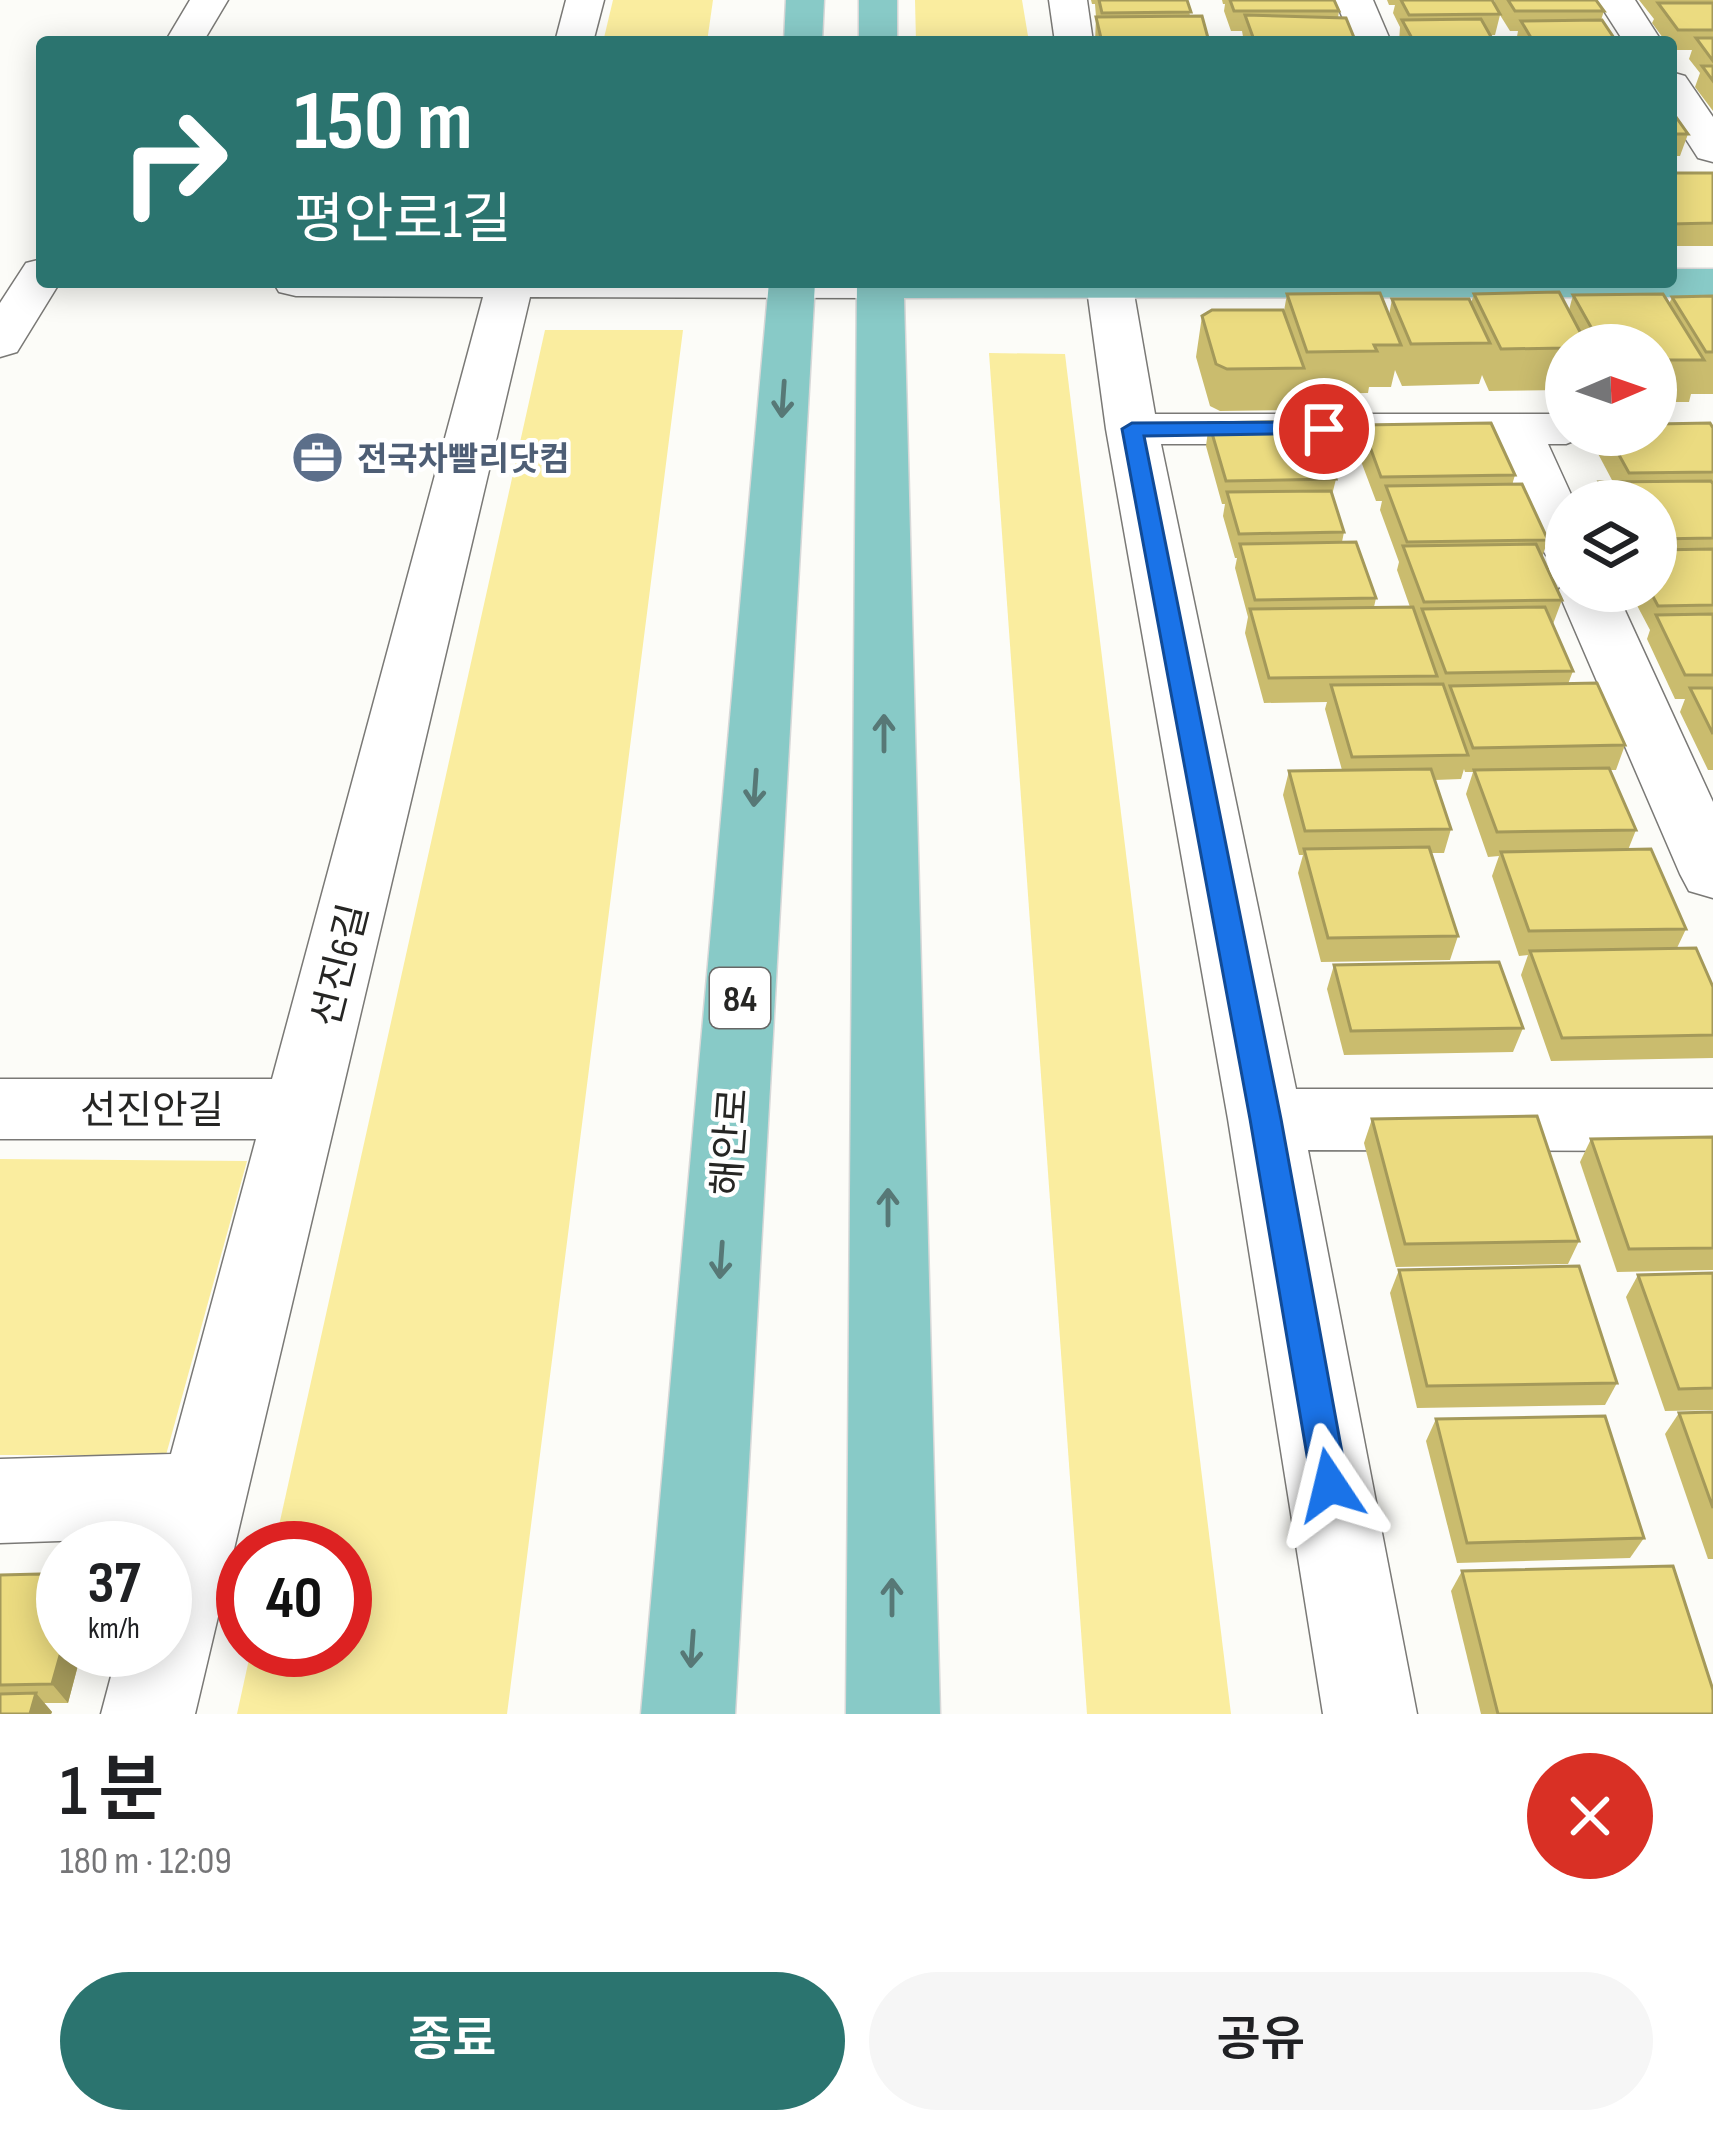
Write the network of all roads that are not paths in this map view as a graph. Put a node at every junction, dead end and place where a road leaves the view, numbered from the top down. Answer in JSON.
{"nodes":[{"id":1,"x":209,"y":0,"type":"edge"},
{"id":2,"x":585,"y":0,"type":"edge"},
{"id":3,"x":805,"y":0,"type":"edge"},
{"id":4,"x":878,"y":0,"type":"edge"},
{"id":5,"x":1068,"y":0,"type":"edge"},
{"id":6,"x":1354,"y":0,"type":"edge"},
{"id":7,"x":1616,"y":0,"type":"edge"},
{"id":8,"x":188,"y":36,"type":"edge"},
{"id":9,"x":576,"y":36,"type":"edge"},
{"id":10,"x":803,"y":36,"type":"edge"},
{"id":11,"x":878,"y":36,"type":"edge"},
{"id":12,"x":1073,"y":36,"type":"edge"},
{"id":13,"x":1369,"y":36,"type":"edge"},
{"id":14,"x":1639,"y":36,"type":"edge"},
{"id":15,"x":1677,"y":94,"type":"edge"},
{"id":16,"x":1713,"y":149,"type":"edge"},
{"id":17,"x":1677,"y":175,"type":"edge"},
{"id":18,"x":1713,"y":175,"type":"edge"},
{"id":19,"x":30,"y":279,"type":"edge"},
{"id":20,"x":1677,"y":283,"type":"edge"},
{"id":21,"x":1713,"y":283,"type":"edge"},
{"id":22,"x":508,"y":288,"type":"edge"},
{"id":23,"x":792,"y":288,"type":"edge"},
{"id":24,"x":880,"y":288,"type":"edge"},
{"id":25,"x":1110,"y":288,"type":"edge"},
{"id":26,"x":0,"y":342,"type":"edge"},
{"id":27,"x":1540,"y":428,"type":"edge"},
{"id":28,"x":1132,"y":429,"type":"junction"},
{"id":29,"x":1552,"y":480,"type":"edge"},
{"id":30,"x":1596,"y":612,"type":"edge"},
{"id":31,"x":1713,"y":874,"type":"edge"},
{"id":32,"x":304,"y":1108,"type":"junction"},
{"id":33,"x":0,"y":1109,"type":"edge"},
{"id":34,"x":1265,"y":1119,"type":"junction"},
{"id":35,"x":1713,"y":1120,"type":"edge"},
{"id":36,"x":204,"y":1495,"type":"junction"},
{"id":37,"x":0,"y":1501,"type":"edge"},
{"id":38,"x":192,"y":1542,"type":"edge"},
{"id":39,"x":158,"y":1677,"type":"edge"},
{"id":40,"x":148,"y":1714,"type":"edge"},
{"id":41,"x":688,"y":1714,"type":"edge"},
{"id":42,"x":892,"y":1714,"type":"edge"},
{"id":43,"x":1370,"y":1714,"type":"edge"}],
"edges":[{"from":1,"to":8,"type":"street"},
{"from":2,"to":9,"type":"street"},
{"from":3,"to":10,"type":"main road"},
{"from":4,"to":11,"type":"main road"},
{"from":5,"to":12,"type":"street"},
{"from":6,"to":13,"type":"street"},
{"from":7,"to":14,"type":"street"},
{"from":15,"to":16,"type":"street"},
{"from":17,"to":18,"type":"street"},
{"from":19,"to":26,"type":"street"},
{"from":20,"to":21,"type":"main road"},
{"from":22,"to":32,"type":"street","name":"선진6길"},
{"from":23,"to":41,"type":"main road","name":"해안로","number":"84","one_way":true},
{"from":42,"to":24,"type":"main road","one_way":true},
{"from":25,"to":28,"type":"street"},
{"from":27,"to":28,"type":"street"},
{"from":27,"to":29,"type":"street"},
{"from":28,"to":34,"type":"street"},
{"from":30,"to":31,"type":"street"},
{"from":32,"to":33,"type":"street","name":"선진안길"},
{"from":32,"to":36,"type":"street","name":"선진6길"},
{"from":34,"to":35,"type":"street"},
{"from":34,"to":43,"type":"street"},
{"from":36,"to":37,"type":"street"},
{"from":36,"to":38,"type":"street","name":"선진6길"},
{"from":39,"to":40,"type":"street","name":"선진6길"}]}
